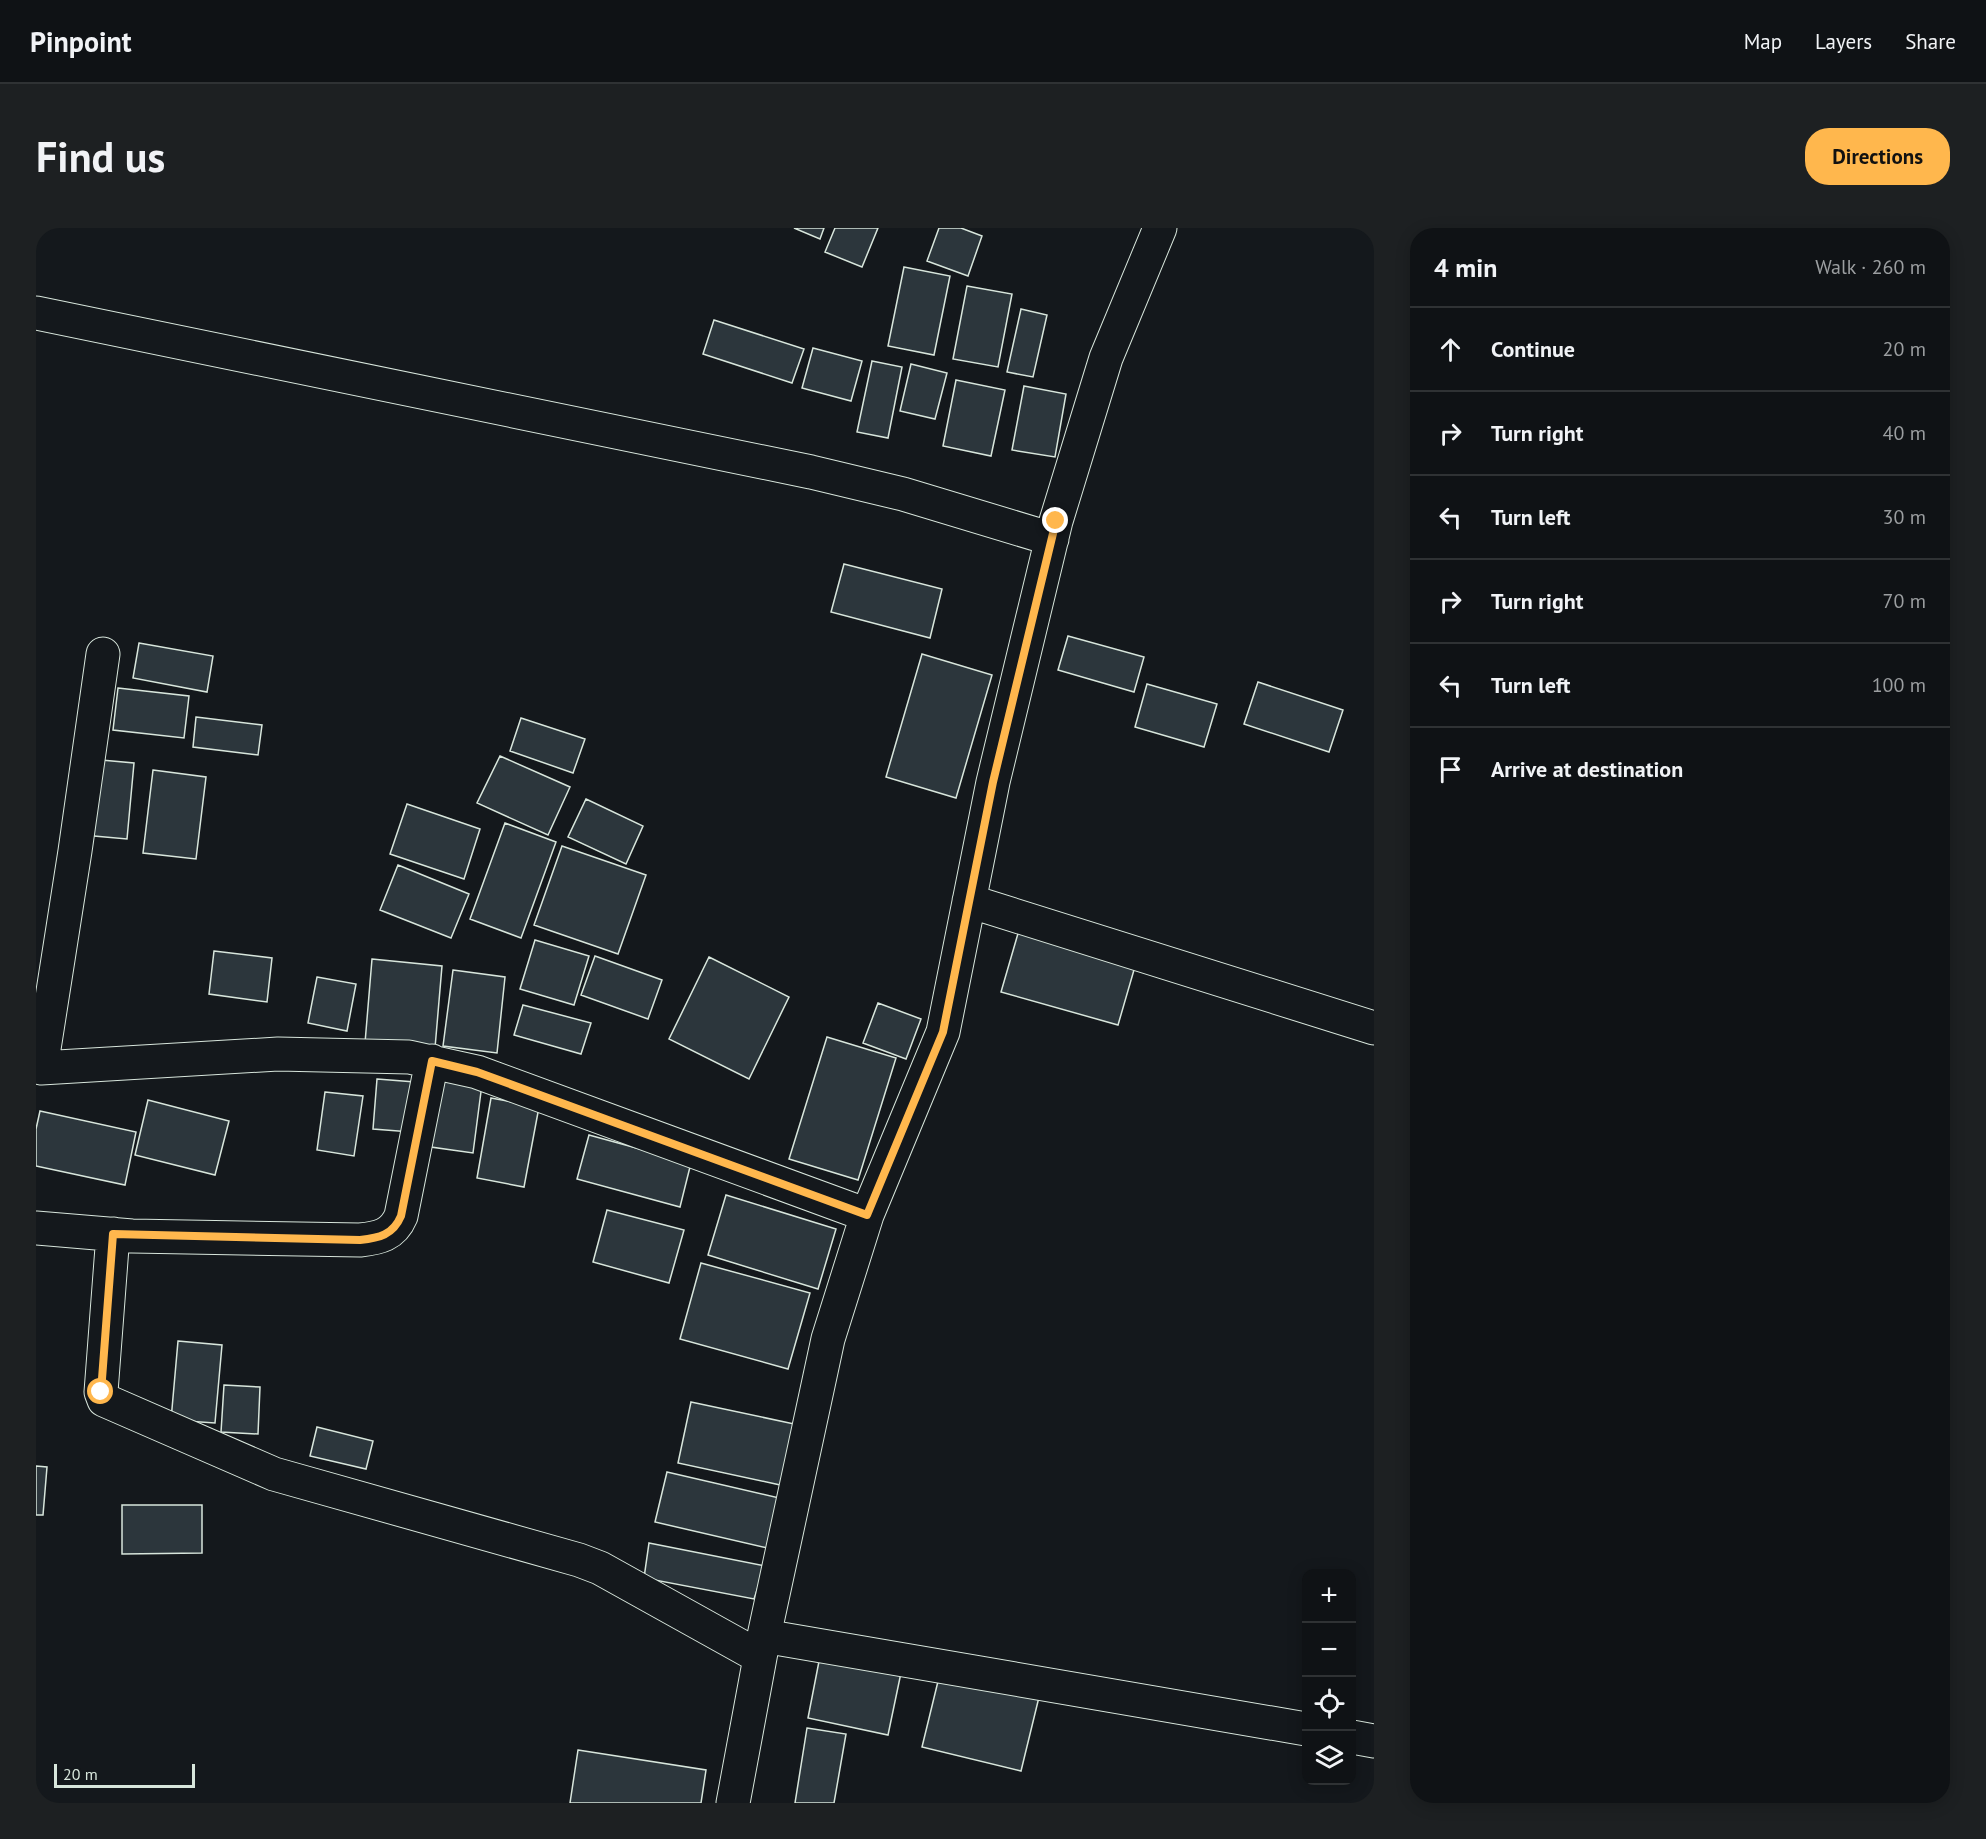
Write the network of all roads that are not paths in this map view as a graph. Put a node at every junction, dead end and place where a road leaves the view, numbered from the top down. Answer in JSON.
{"nodes":[{"id":1,"x":1160,"y":228,"type":"edge"},
{"id":2,"x":36,"y":313,"type":"edge"},
{"id":3,"x":1052,"y":539,"type":"junction"},
{"id":4,"x":103,"y":654,"type":"dead end"},
{"id":5,"x":969,"y":901,"type":"junction"},
{"id":6,"x":1374,"y":1028,"type":"edge"},
{"id":7,"x":432,"y":1061,"type":"junction"},
{"id":8,"x":38,"y":1077,"type":"edge"},
{"id":9,"x":867,"y":1215,"type":"junction"},
{"id":10,"x":36,"y":1228,"type":"edge"},
{"id":11,"x":113,"y":1234,"type":"junction"},
{"id":12,"x":762,"y":1646,"type":"junction"},
{"id":13,"x":1302,"y":1729,"type":"edge"},
{"id":14,"x":1356,"y":1738,"type":"edge"},
{"id":15,"x":1374,"y":1741,"type":"edge"},
{"id":16,"x":733,"y":1803,"type":"edge"}],
"edges":[{"from":1,"to":3,"type":"street"},
{"from":2,"to":3,"type":"street"},
{"from":3,"to":5,"type":"street"},
{"from":4,"to":8,"type":"street"},
{"from":5,"to":6,"type":"street"},
{"from":5,"to":9,"type":"street"},
{"from":7,"to":8,"type":"street"},
{"from":7,"to":9,"type":"street"},
{"from":7,"to":11,"type":"street"},
{"from":9,"to":12,"type":"street"},
{"from":10,"to":11,"type":"street"},
{"from":11,"to":12,"type":"street"},
{"from":12,"to":13,"type":"street"},
{"from":12,"to":16,"type":"street"},
{"from":14,"to":15,"type":"street"}]}
